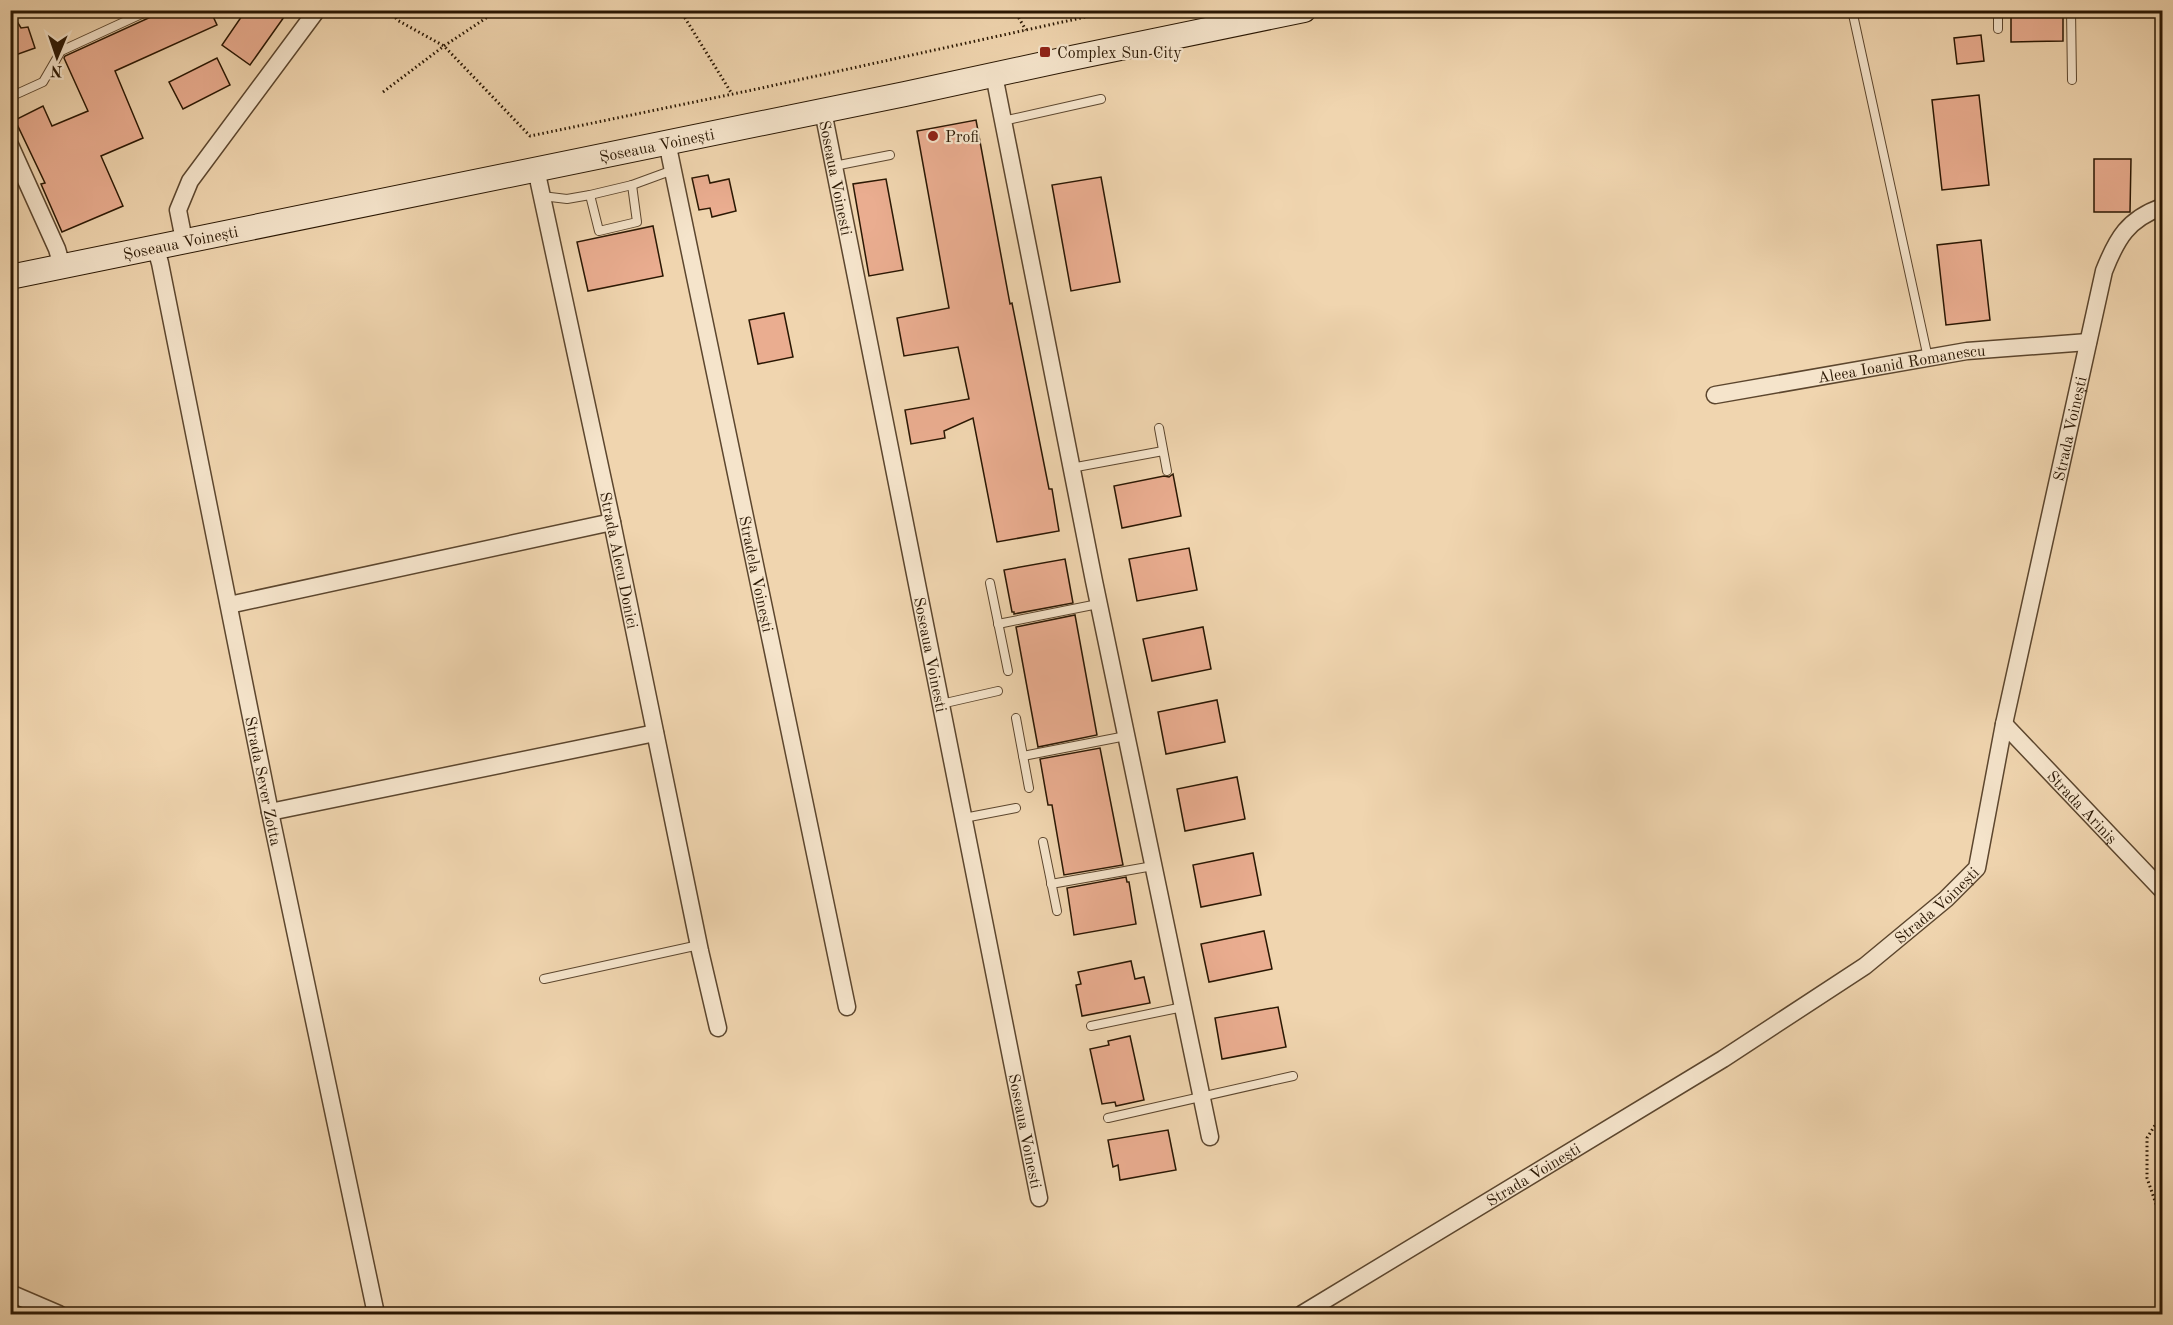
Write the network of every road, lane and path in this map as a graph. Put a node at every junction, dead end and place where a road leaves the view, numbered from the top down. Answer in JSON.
{"nodes":[{"id":1,"x":150,"y":10,"type":"edge"},
{"id":2,"x":391,"y":10,"type":"edge"},
{"id":3,"x":498,"y":10,"type":"edge"},
{"id":4,"x":680,"y":10,"type":"edge"},
{"id":5,"x":1014,"y":10,"type":"edge"},
{"id":6,"x":1117,"y":10,"type":"edge"},
{"id":7,"x":1304,"y":10,"type":"edge"},
{"id":8,"x":1852,"y":10,"type":"edge"},
{"id":9,"x":1998,"y":10,"type":"edge"},
{"id":10,"x":2071,"y":10,"type":"edge"},
{"id":11,"x":311,"y":12,"type":"edge"},
{"id":12,"x":1998,"y":29,"type":"dead end"},
{"id":13,"x":1026,"y":30,"type":"junction"},
{"id":14,"x":444,"y":46,"type":"junction"},
{"id":15,"x":994,"y":75,"type":"junction"},
{"id":16,"x":2072,"y":80,"type":"dead end"},
{"id":17,"x":383,"y":92,"type":"dead end"},
{"id":18,"x":732,"y":94,"type":"junction"},
{"id":19,"x":10,"y":97,"type":"edge"},
{"id":20,"x":1101,"y":99,"type":"dead end"},
{"id":21,"x":823,"y":111,"type":"junction"},
{"id":22,"x":1004,"y":121,"type":"junction"},
{"id":23,"x":667,"y":142,"type":"junction"},
{"id":24,"x":10,"y":145,"type":"edge"},
{"id":25,"x":890,"y":156,"type":"dead end"},
{"id":26,"x":834,"y":166,"type":"junction"},
{"id":27,"x":536,"y":170,"type":"junction"},
{"id":28,"x":673,"y":170,"type":"junction"},
{"id":29,"x":632,"y":185,"type":"junction"},
{"id":30,"x":591,"y":195,"type":"junction"},
{"id":31,"x":542,"y":196,"type":"junction"},
{"id":32,"x":2163,"y":207,"type":"edge"},
{"id":33,"x":184,"y":240,"type":"junction"},
{"id":34,"x":155,"y":246,"type":"junction"},
{"id":35,"x":62,"y":266,"type":"junction"},
{"id":36,"x":10,"y":276,"type":"edge"},
{"id":37,"x":2088,"y":342,"type":"junction"},
{"id":38,"x":1928,"y":358,"type":"junction"},
{"id":39,"x":1715,"y":395,"type":"dead end"},
{"id":40,"x":1159,"y":428,"type":"dead end"},
{"id":41,"x":1163,"y":451,"type":"junction"},
{"id":42,"x":1071,"y":468,"type":"junction"},
{"id":43,"x":1167,"y":471,"type":"dead end"},
{"id":44,"x":612,"y":522,"type":"junction"},
{"id":45,"x":990,"y":583,"type":"dead end"},
{"id":46,"x":1098,"y":604,"type":"junction"},
{"id":47,"x":229,"y":605,"type":"junction"},
{"id":48,"x":999,"y":624,"type":"junction"},
{"id":49,"x":1008,"y":670,"type":"dead end"},
{"id":50,"x":998,"y":691,"type":"dead end"},
{"id":51,"x":941,"y":704,"type":"junction"},
{"id":52,"x":1016,"y":718,"type":"dead end"},
{"id":53,"x":2004,"y":724,"type":"junction"},
{"id":54,"x":655,"y":733,"type":"junction"},
{"id":55,"x":1126,"y":736,"type":"junction"},
{"id":56,"x":1023,"y":756,"type":"junction"},
{"id":57,"x":1029,"y":788,"type":"dead end"},
{"id":58,"x":1016,"y":808,"type":"dead end"},
{"id":59,"x":270,"y":812,"type":"junction"},
{"id":60,"x":964,"y":818,"type":"junction"},
{"id":61,"x":1043,"y":842,"type":"dead end"},
{"id":62,"x":1153,"y":866,"type":"junction"},
{"id":63,"x":1051,"y":884,"type":"junction"},
{"id":64,"x":2163,"y":890,"type":"edge"},
{"id":65,"x":1057,"y":911,"type":"dead end"},
{"id":66,"x":699,"y":948,"type":"junction"},
{"id":67,"x":544,"y":979,"type":"dead end"},
{"id":68,"x":847,"y":1007,"type":"dead end"},
{"id":69,"x":1183,"y":1007,"type":"junction"},
{"id":70,"x":1091,"y":1026,"type":"dead end"},
{"id":71,"x":718,"y":1028,"type":"dead end"},
{"id":72,"x":1293,"y":1076,"type":"dead end"},
{"id":73,"x":1202,"y":1097,"type":"junction"},
{"id":74,"x":2163,"y":1114,"type":"edge"},
{"id":75,"x":1108,"y":1119,"type":"dead end"},
{"id":76,"x":1210,"y":1137,"type":"dead end"},
{"id":77,"x":1040,"y":1198,"type":"dead end"},
{"id":78,"x":2163,"y":1221,"type":"edge"},
{"id":79,"x":10,"y":1293,"type":"edge"},
{"id":80,"x":59,"y":1314,"type":"edge"},
{"id":81,"x":376,"y":1314,"type":"edge"},
{"id":82,"x":1302,"y":1314,"type":"edge"}],
"edges":[{"from":1,"to":19,"type":"lane"},
{"from":2,"to":14,"type":"path"},
{"from":3,"to":14,"type":"path"},
{"from":4,"to":18,"type":"path"},
{"from":5,"to":13,"type":"path"},
{"from":6,"to":13,"type":"path"},
{"from":7,"to":15,"type":"main road","name":"Șoseaua Voinești"},
{"from":8,"to":38,"type":"lane"},
{"from":9,"to":12,"type":"lane"},
{"from":10,"to":16,"type":"lane"},
{"from":11,"to":33,"type":"street"},
{"from":13,"to":18,"type":"path"},
{"from":14,"to":17,"type":"path"},
{"from":14,"to":18,"type":"path"},
{"from":15,"to":21,"type":"main road","name":"Șoseaua Voinești"},
{"from":15,"to":22,"type":"street"},
{"from":20,"to":22,"type":"lane"},
{"from":21,"to":23,"type":"main road","name":"Șoseaua Voinești"},
{"from":21,"to":26,"type":"street","name":"Soseaua Voinesti"},
{"from":22,"to":42,"type":"street"},
{"from":23,"to":27,"type":"main road","name":"Șoseaua Voinești"},
{"from":23,"to":28,"type":"street","name":"Stradela Voinești"},
{"from":24,"to":35,"type":"street"},
{"from":25,"to":26,"type":"lane"},
{"from":26,"to":51,"type":"street","name":"Soseaua Voinesti"},
{"from":27,"to":31,"type":"street","name":"Strada Alecu Donici"},
{"from":27,"to":33,"type":"main road","name":"Șoseaua Voinești"},
{"from":28,"to":29,"type":"lane"},
{"from":28,"to":68,"type":"street","name":"Stradela Voinești"},
{"from":29,"to":30,"type":"lane"},
{"from":29,"to":30,"type":"lane"},
{"from":30,"to":31,"type":"lane"},
{"from":31,"to":44,"type":"street","name":"Strada Alecu Donici"},
{"from":32,"to":37,"type":"street","name":"Strada Voinești"},
{"from":33,"to":34,"type":"main road","name":"Șoseaua Voinești"},
{"from":34,"to":35,"type":"main road","name":"Șoseaua Voinești"},
{"from":34,"to":47,"type":"street","name":"Strada Sever Zotta"},
{"from":35,"to":36,"type":"main road","name":"Șoseaua Voinești"},
{"from":37,"to":38,"type":"street","name":"Aleea Ioanid Romanescu"},
{"from":37,"to":53,"type":"street","name":"Strada Voinești"},
{"from":38,"to":39,"type":"street","name":"Aleea Ioanid Romanescu"},
{"from":40,"to":41,"type":"lane"},
{"from":41,"to":42,"type":"lane"},
{"from":41,"to":43,"type":"lane"},
{"from":42,"to":46,"type":"street"},
{"from":44,"to":47,"type":"street"},
{"from":44,"to":54,"type":"street","name":"Strada Alecu Donici"},
{"from":45,"to":48,"type":"lane"},
{"from":46,"to":48,"type":"lane"},
{"from":46,"to":55,"type":"street"},
{"from":47,"to":59,"type":"street","name":"Strada Sever Zotta"},
{"from":48,"to":49,"type":"lane"},
{"from":50,"to":51,"type":"lane"},
{"from":51,"to":60,"type":"street","name":"Soseaua Voinesti"},
{"from":52,"to":56,"type":"lane"},
{"from":53,"to":64,"type":"street","name":"Strada Ariniș"},
{"from":53,"to":82,"type":"street","name":"Strada Voinești"},
{"from":54,"to":59,"type":"street"},
{"from":54,"to":66,"type":"street","name":"Strada Alecu Donici"},
{"from":55,"to":56,"type":"lane"},
{"from":55,"to":62,"type":"street"},
{"from":56,"to":57,"type":"lane"},
{"from":58,"to":60,"type":"lane"},
{"from":59,"to":81,"type":"street","name":"Strada Sever Zotta"},
{"from":60,"to":77,"type":"street","name":"Soseaua Voinesti"},
{"from":61,"to":63,"type":"lane"},
{"from":62,"to":63,"type":"lane"},
{"from":62,"to":69,"type":"street"},
{"from":63,"to":65,"type":"lane"},
{"from":66,"to":67,"type":"lane"},
{"from":66,"to":71,"type":"street","name":"Strada Alecu Donici"},
{"from":69,"to":70,"type":"lane"},
{"from":69,"to":73,"type":"street"},
{"from":72,"to":73,"type":"lane"},
{"from":73,"to":75,"type":"lane"},
{"from":73,"to":76,"type":"street"},
{"from":74,"to":78,"type":"path"},
{"from":79,"to":80,"type":"street"}]}
